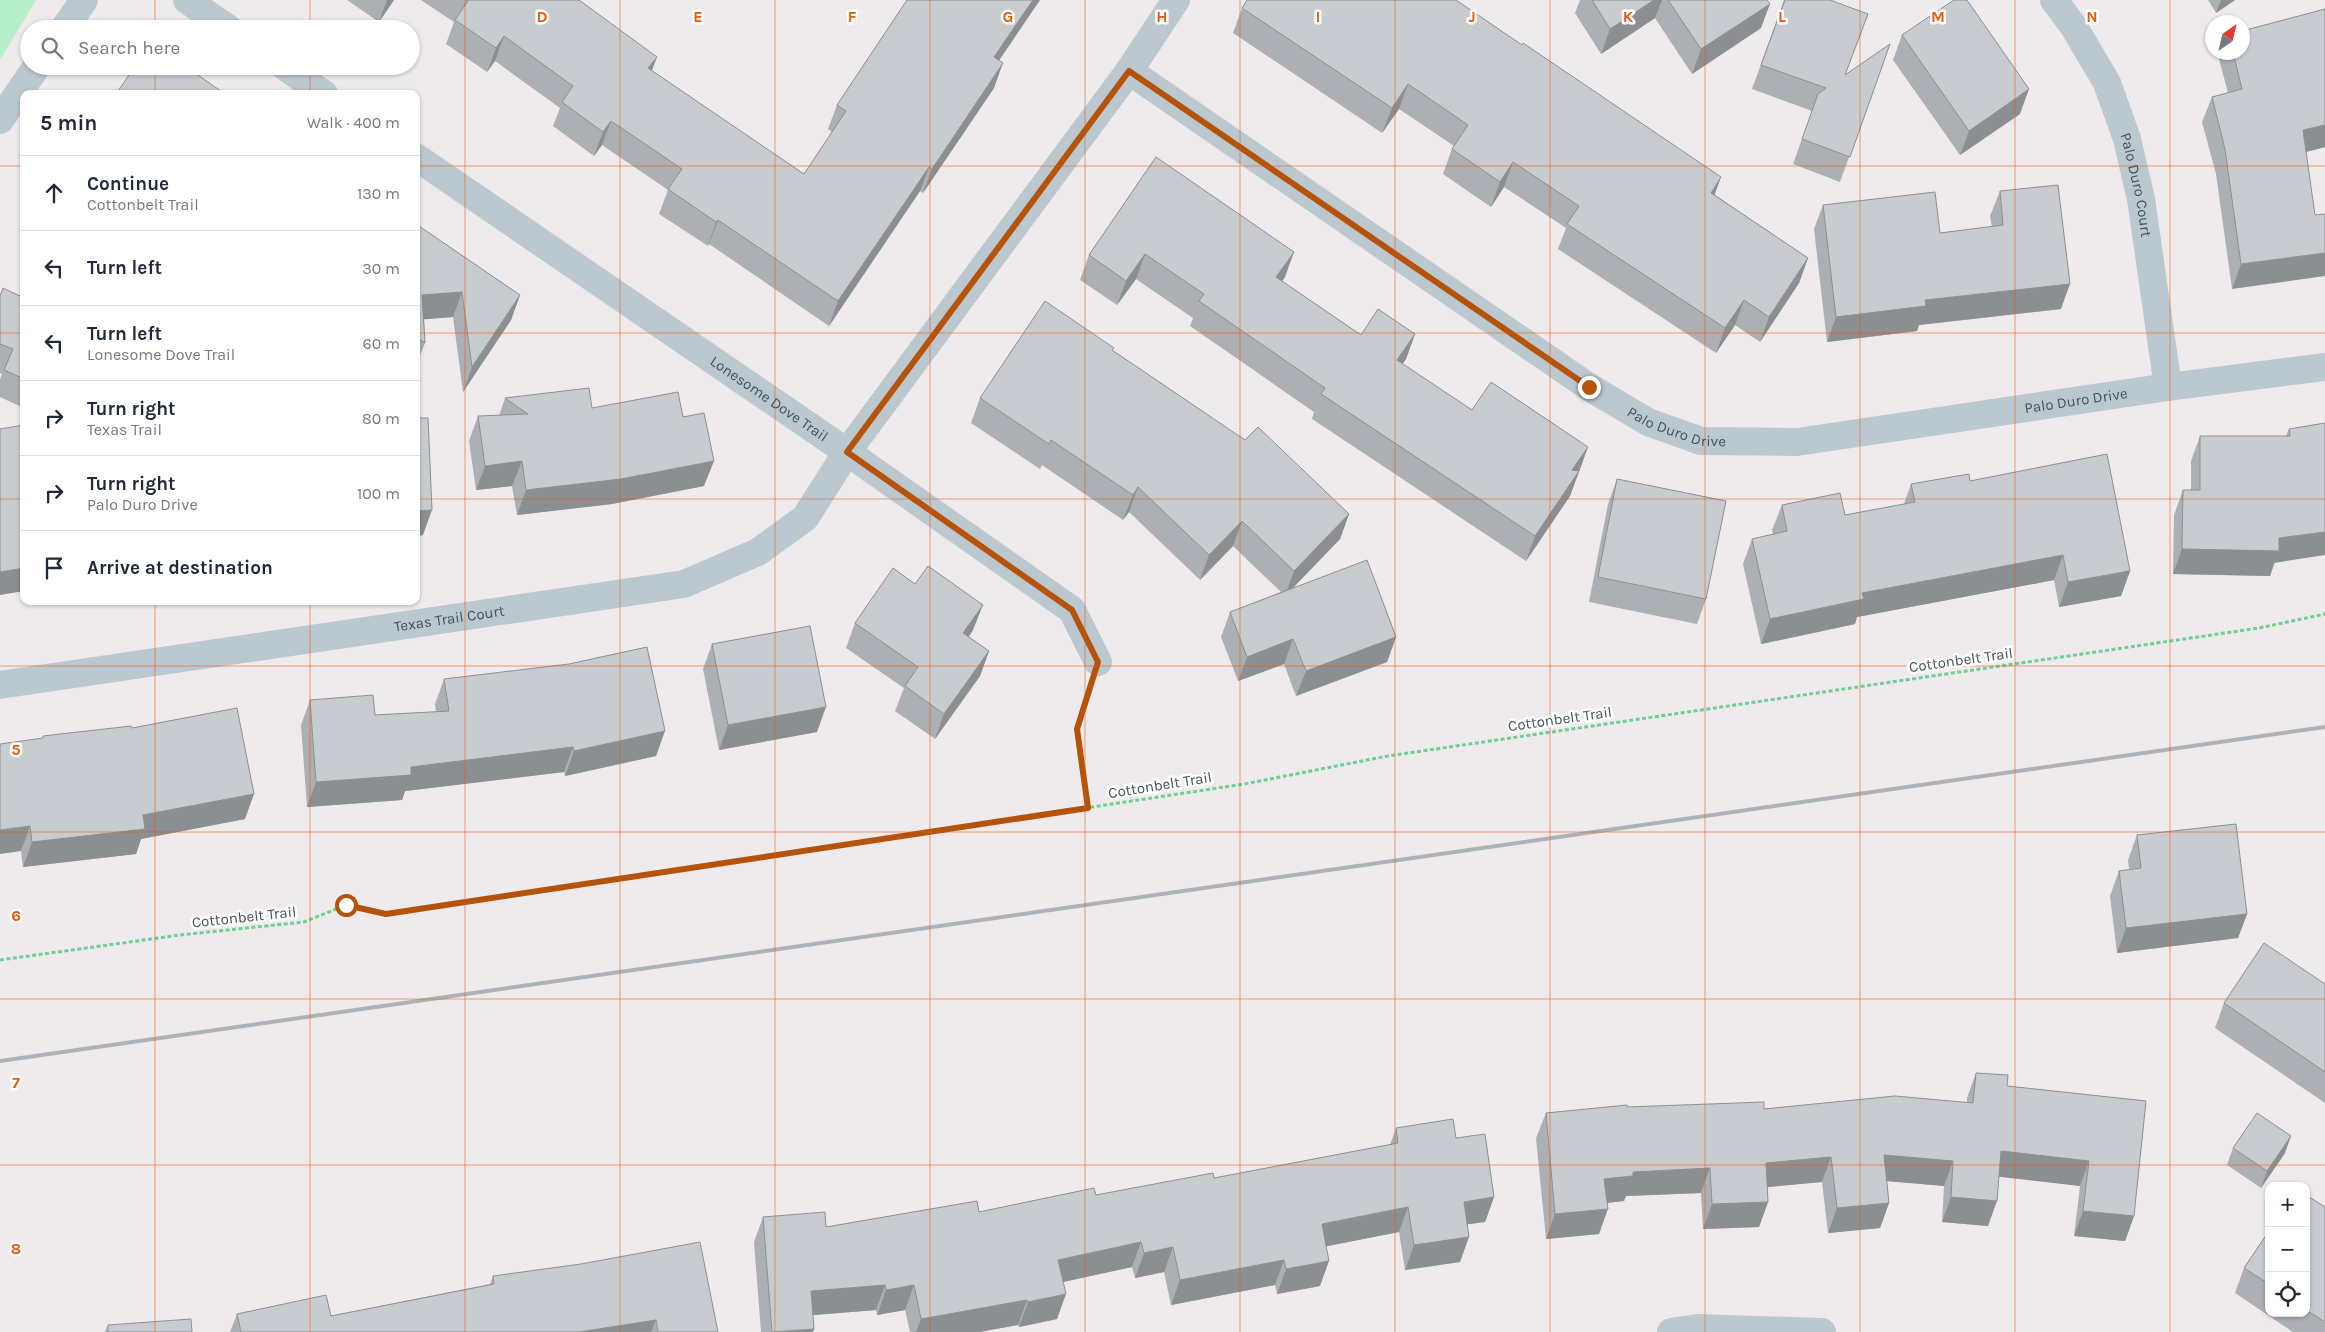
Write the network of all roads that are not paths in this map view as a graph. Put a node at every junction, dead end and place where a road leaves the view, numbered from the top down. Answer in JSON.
{"nodes":[{"id":1,"x":84,"y":0,"type":"edge"},
{"id":2,"x":187,"y":0,"type":"edge"},
{"id":3,"x":1176,"y":0,"type":"edge"},
{"id":4,"x":2054,"y":0,"type":"edge"},
{"id":5,"x":70,"y":20,"type":"edge"},
{"id":6,"x":216,"y":20,"type":"edge"},
{"id":7,"x":1129,"y":71,"type":"junction"},
{"id":8,"x":31,"y":75,"type":"edge"},
{"id":9,"x":297,"y":75,"type":"edge"},
{"id":10,"x":21,"y":90,"type":"edge"},
{"id":11,"x":318,"y":90,"type":"edge"},
{"id":12,"x":20,"y":91,"type":"edge"},
{"id":13,"x":0,"y":120,"type":"edge"},
{"id":14,"x":420,"y":160,"type":"edge"},
{"id":15,"x":2325,"y":367,"type":"edge"},
{"id":16,"x":2168,"y":387,"type":"junction"},
{"id":17,"x":847,"y":452,"type":"junction"},
{"id":18,"x":1098,"y":662,"type":"road end"},
{"id":19,"x":0,"y":685,"type":"edge"},
{"id":20,"x":1688,"y":1330,"type":"edge"},
{"id":21,"x":1822,"y":1332,"type":"edge"}],
"edges":[{"from":1,"to":5,"type":"street"},
{"from":2,"to":6,"type":"street"},
{"from":3,"to":7,"type":"street","name":"Texas Trail Court"},
{"from":4,"to":16,"type":"street","name":"Palo Duro Court"},
{"from":7,"to":16,"type":"street","name":"Palo Duro Drive"},
{"from":7,"to":17,"type":"street","name":"Texas Trail Court"},
{"from":8,"to":10,"type":"street"},
{"from":9,"to":11,"type":"street"},
{"from":12,"to":13,"type":"street"},
{"from":14,"to":17,"type":"street","name":"Lonesome Dove Trail"},
{"from":15,"to":16,"type":"street","name":"Palo Duro Drive"},
{"from":17,"to":18,"type":"street","name":"Lonesome Dove Trail"},
{"from":17,"to":19,"type":"street","name":"Texas Trail Court"},
{"from":20,"to":21,"type":"street"}]}
